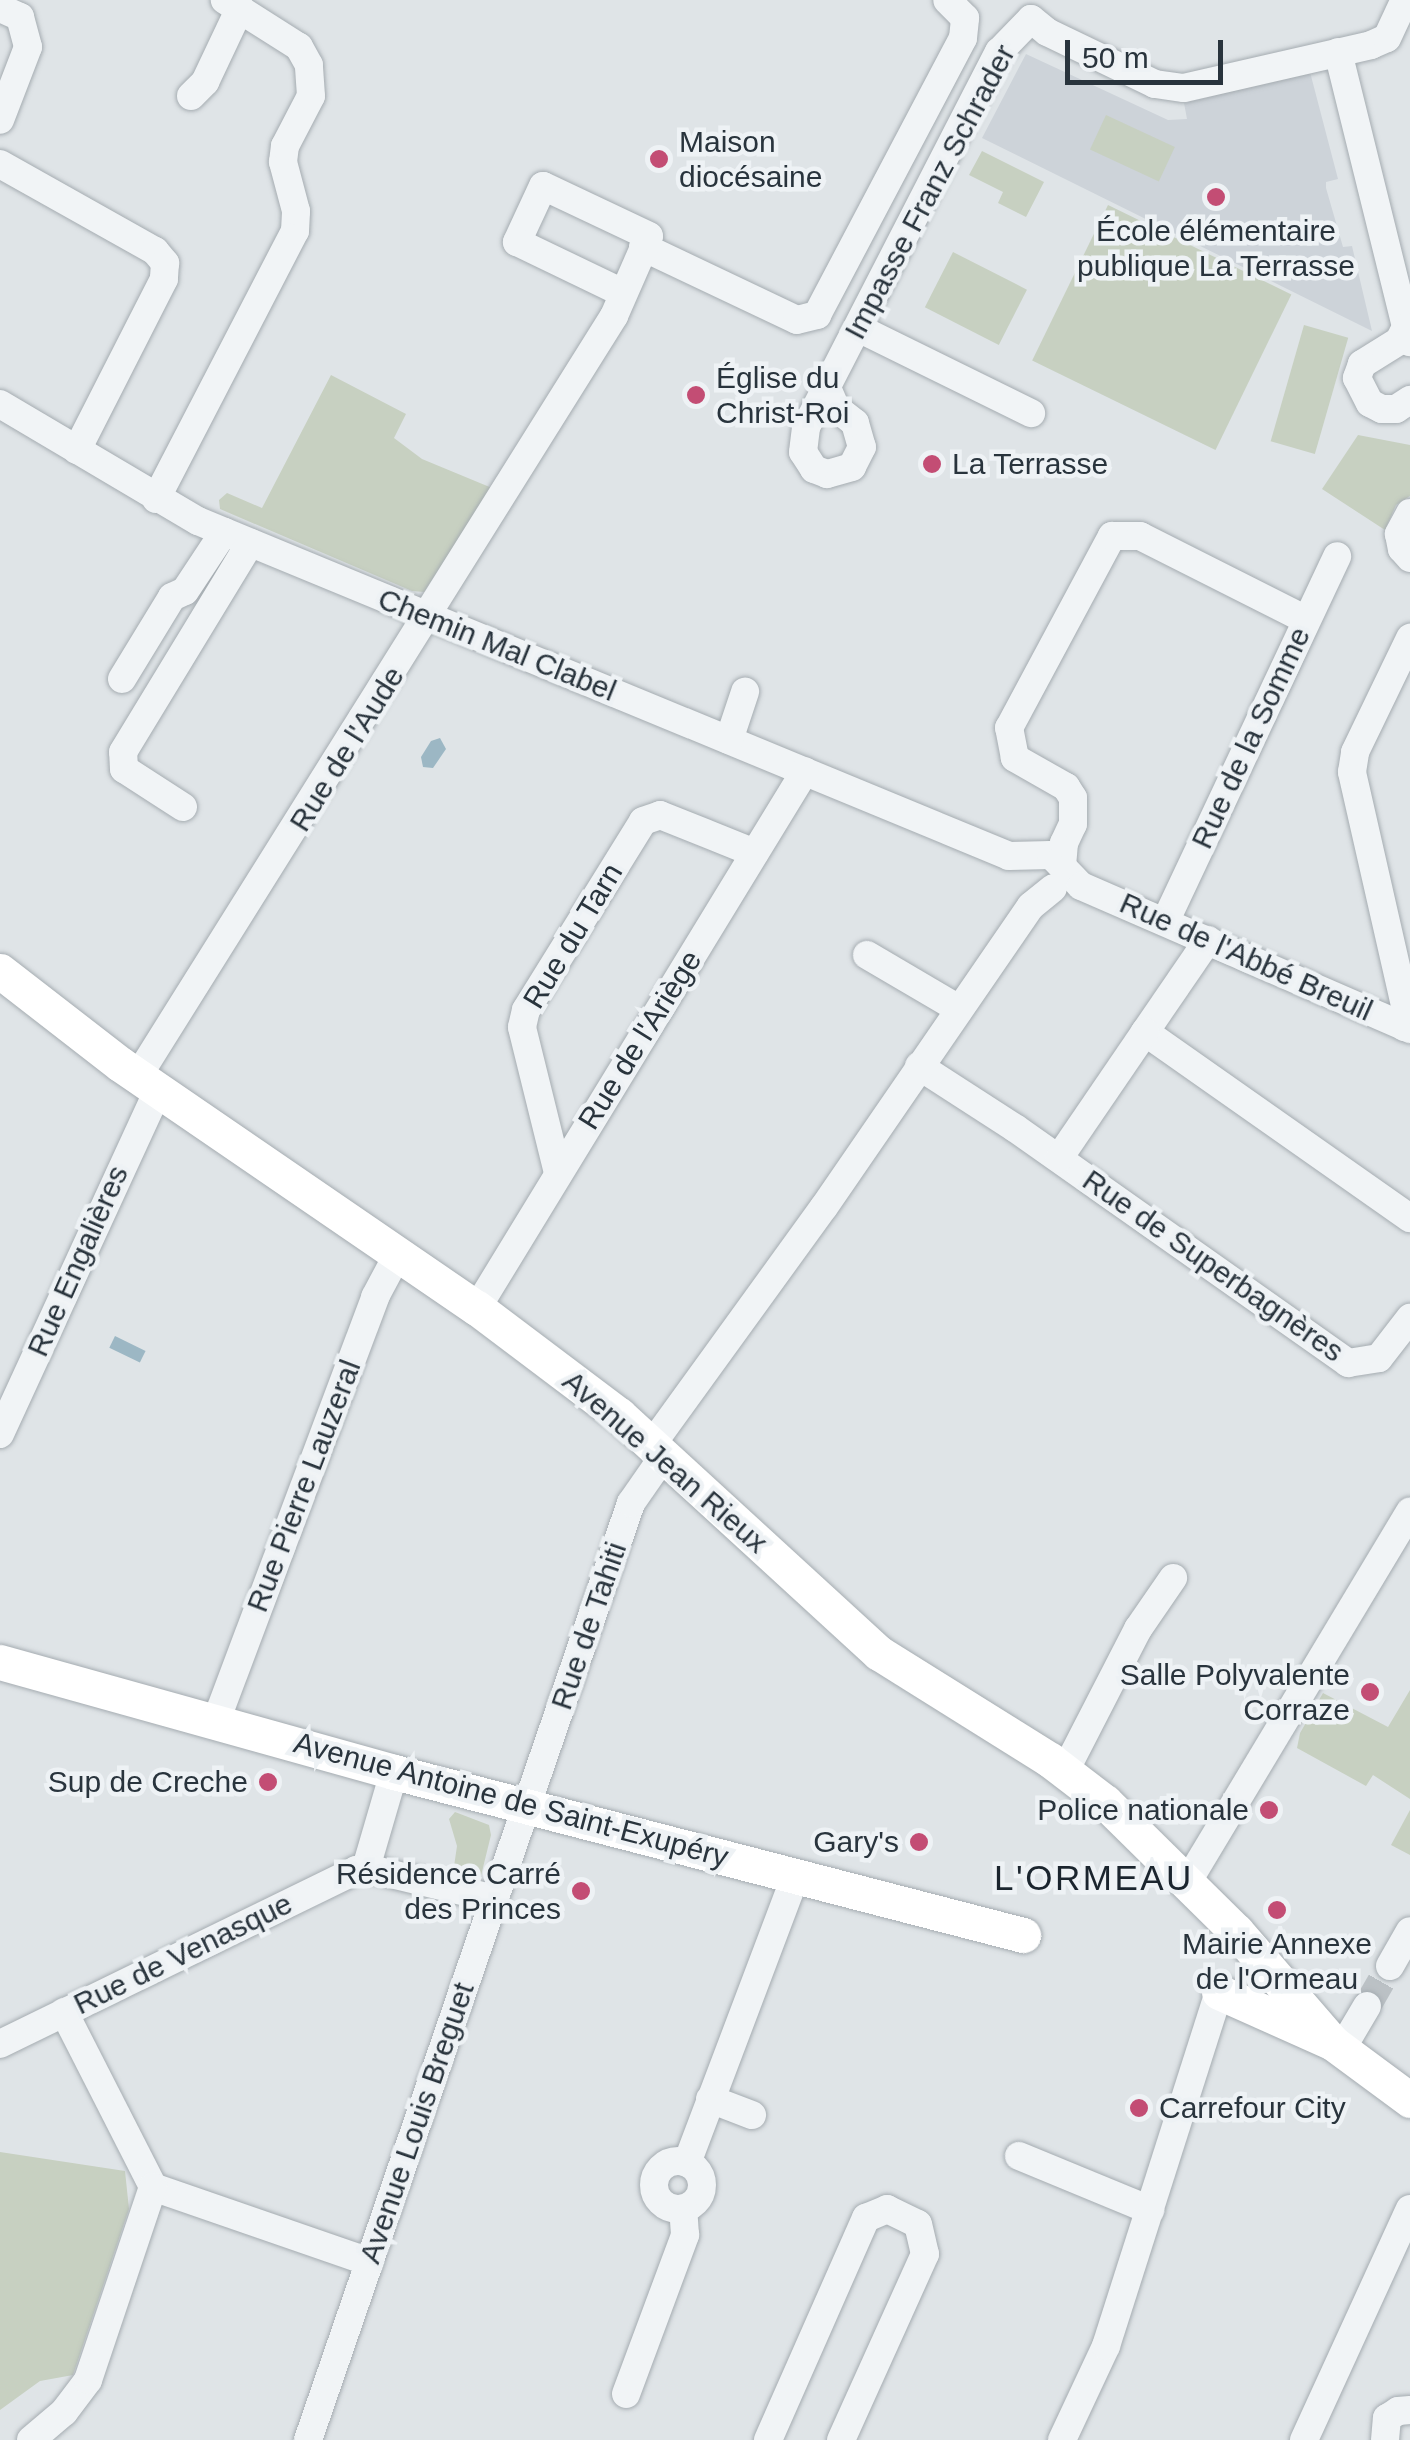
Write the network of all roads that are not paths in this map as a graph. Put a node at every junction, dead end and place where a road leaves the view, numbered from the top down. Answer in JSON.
{"nodes":[{"id":1,"x":947,"y":0,"type":"edge"},
{"id":2,"x":1405,"y":2,"type":"edge"},
{"id":3,"x":232,"y":4,"type":"edge"},
{"id":4,"x":0,"y":8,"type":"edge"},
{"id":5,"x":1031,"y":9,"type":"edge"},
{"id":6,"x":1338,"y":52,"type":"junction"},
{"id":7,"x":191,"y":96,"type":"dead end"},
{"id":8,"x":0,"y":120,"type":"edge"},
{"id":9,"x":0,"y":164,"type":"edge"},
{"id":10,"x":643,"y":247,"type":"junction"},
{"id":11,"x":618,"y":304,"type":"junction"},
{"id":12,"x":858,"y":328,"type":"junction"},
{"id":13,"x":1408,"y":334,"type":"edge"},
{"id":14,"x":827,"y":388,"type":"dead end"},
{"id":15,"x":1410,"y":400,"type":"edge"},
{"id":16,"x":0,"y":404,"type":"edge"},
{"id":17,"x":1032,"y":413,"type":"dead end"},
{"id":18,"x":77,"y":450,"type":"junction"},
{"id":19,"x":156,"y":499,"type":"junction"},
{"id":20,"x":1410,"y":513,"type":"edge"},
{"id":21,"x":237,"y":537,"type":"junction"},
{"id":22,"x":1337,"y":556,"type":"dead end"},
{"id":23,"x":1410,"y":558,"type":"edge"},
{"id":24,"x":428,"y":616,"type":"junction"},
{"id":25,"x":1306,"y":620,"type":"junction"},
{"id":26,"x":1410,"y":638,"type":"edge"},
{"id":27,"x":122,"y":679,"type":"dead end"},
{"id":28,"x":745,"y":692,"type":"dead end"},
{"id":29,"x":729,"y":740,"type":"junction"},
{"id":30,"x":805,"y":772,"type":"junction"},
{"id":31,"x":182,"y":807,"type":"dead end"},
{"id":32,"x":755,"y":853,"type":"junction"},
{"id":33,"x":1050,"y":874,"type":"junction"},
{"id":34,"x":1166,"y":920,"type":"junction"},
{"id":35,"x":1208,"y":940,"type":"junction"},
{"id":36,"x":867,"y":954,"type":"dead end"},
{"id":37,"x":0,"y":971,"type":"edge"},
{"id":38,"x":959,"y":1009,"type":"junction"},
{"id":39,"x":1407,"y":1028,"type":"edge"},
{"id":40,"x":1145,"y":1032,"type":"junction"},
{"id":41,"x":919,"y":1066,"type":"junction"},
{"id":42,"x":148,"y":1083,"type":"junction"},
{"id":43,"x":1059,"y":1158,"type":"junction"},
{"id":44,"x":558,"y":1173,"type":"junction"},
{"id":45,"x":1410,"y":1218,"type":"edge"},
{"id":46,"x":398,"y":1254,"type":"junction"},
{"id":47,"x":476,"y":1308,"type":"junction"},
{"id":48,"x":1410,"y":1318,"type":"edge"},
{"id":49,"x":0,"y":1434,"type":"edge"},
{"id":50,"x":659,"y":1449,"type":"junction"},
{"id":51,"x":1410,"y":1510,"type":"edge"},
{"id":52,"x":1173,"y":1578,"type":"dead end"},
{"id":53,"x":0,"y":1662,"type":"edge"},
{"id":54,"x":216,"y":1721,"type":"junction"},
{"id":55,"x":394,"y":1772,"type":"junction"},
{"id":56,"x":1066,"y":1772,"type":"junction"},
{"id":57,"x":527,"y":1806,"type":"junction"},
{"id":58,"x":366,"y":1868,"type":"junction"},
{"id":59,"x":796,"y":1875,"type":"junction"},
{"id":60,"x":1188,"y":1881,"type":"junction"},
{"id":61,"x":495,"y":1898,"type":"junction"},
{"id":62,"x":1410,"y":1931,"type":"edge"},
{"id":63,"x":1023,"y":1935,"type":"dead end"},
{"id":64,"x":1252,"y":1951,"type":"junction"},
{"id":65,"x":1390,"y":1966,"type":"tunnel mouth"},
{"id":66,"x":1234,"y":1998,"type":"junction"},
{"id":67,"x":1367,"y":2006,"type":"tunnel mouth"},
{"id":68,"x":64,"y":2012,"type":"junction"},
{"id":69,"x":0,"y":2044,"type":"edge"},
{"id":70,"x":1337,"y":2046,"type":"junction"},
{"id":71,"x":710,"y":2100,"type":"junction"},
{"id":72,"x":1410,"y":2100,"type":"edge"},
{"id":73,"x":752,"y":2115,"type":"dead end"},
{"id":74,"x":1018,"y":2156,"type":"dead end"},
{"id":75,"x":154,"y":2186,"type":"junction"},
{"id":76,"x":1150,"y":2210,"type":"junction"},
{"id":77,"x":1410,"y":2210,"type":"edge"},
{"id":78,"x":369,"y":2262,"type":"junction"},
{"id":79,"x":626,"y":2394,"type":"dead end"},
{"id":80,"x":1410,"y":2410,"type":"edge"},
{"id":81,"x":1382,"y":2439,"type":"edge"},
{"id":82,"x":31,"y":2440,"type":"edge"},
{"id":83,"x":308,"y":2440,"type":"edge"},
{"id":84,"x":768,"y":2440,"type":"edge"},
{"id":85,"x":842,"y":2440,"type":"edge"},
{"id":86,"x":1062,"y":2440,"type":"edge"},
{"id":87,"x":1304,"y":2440,"type":"edge"}],
"edges":[{"from":1,"to":10,"type":"street"},
{"from":2,"to":6,"type":"street"},
{"from":3,"to":7,"type":"street"},
{"from":3,"to":19,"type":"street"},
{"from":4,"to":8,"type":"street"},
{"from":5,"to":6,"type":"street"},
{"from":5,"to":12,"type":"street","name":"Impasse Franz Schrader"},
{"from":6,"to":13,"type":"street"},
{"from":9,"to":18,"type":"street"},
{"from":10,"to":11,"type":"street","name":"Rue de l'Aude"},
{"from":10,"to":11,"type":"street"},
{"from":11,"to":24,"type":"street","name":"Rue de l'Aude"},
{"from":12,"to":14,"type":"street","name":"Impasse Franz Schrader"},
{"from":12,"to":17,"type":"street"},
{"from":13,"to":15,"type":"street"},
{"from":16,"to":18,"type":"street","name":"Chemin Mal Clabel"},
{"from":18,"to":19,"type":"street","name":"Chemin Mal Clabel"},
{"from":19,"to":21,"type":"street","name":"Chemin Mal Clabel"},
{"from":20,"to":23,"type":"street"},
{"from":21,"to":24,"type":"street","name":"Chemin Mal Clabel"},
{"from":21,"to":27,"type":"street"},
{"from":21,"to":31,"type":"street"},
{"from":22,"to":25,"type":"street","name":"Rue de la Somme"},
{"from":24,"to":29,"type":"street","name":"Chemin Mal Clabel"},
{"from":24,"to":42,"type":"street","name":"Rue de l'Aude"},
{"from":25,"to":33,"type":"street"},
{"from":25,"to":34,"type":"street","name":"Rue de la Somme"},
{"from":26,"to":39,"type":"street"},
{"from":28,"to":29,"type":"street"},
{"from":29,"to":30,"type":"street","name":"Chemin Mal Clabel"},
{"from":30,"to":32,"type":"street","name":"Rue de l'Ariège"},
{"from":30,"to":33,"type":"street","name":"Chemin Mal Clabel"},
{"from":32,"to":44,"type":"street","name":"Rue de l'Ariège"},
{"from":32,"to":44,"type":"street","name":"Rue du Tarn"},
{"from":33,"to":34,"type":"street","name":"Rue de l'Abbé Breuil"},
{"from":33,"to":38,"type":"street"},
{"from":34,"to":35,"type":"street","name":"Rue de l'Abbé Breuil"},
{"from":35,"to":39,"type":"street","name":"Rue de l'Abbé Breuil"},
{"from":35,"to":40,"type":"street","name":"Rue de Superbagnères"},
{"from":36,"to":38,"type":"street"},
{"from":37,"to":42,"type":"main road","name":"Avenue Jean Rieux"},
{"from":38,"to":41,"type":"street"},
{"from":40,"to":43,"type":"street","name":"Rue de Superbagnères"},
{"from":40,"to":45,"type":"street"},
{"from":41,"to":43,"type":"street","name":"Rue de Superbagnères"},
{"from":41,"to":50,"type":"street"},
{"from":42,"to":46,"type":"main road","name":"Avenue Jean Rieux"},
{"from":42,"to":49,"type":"street","name":"Rue Engalières"},
{"from":43,"to":48,"type":"street","name":"Rue de Superbagnères"},
{"from":44,"to":47,"type":"street","name":"Rue de l'Ariège"},
{"from":46,"to":47,"type":"main road","name":"Avenue Jean Rieux"},
{"from":46,"to":54,"type":"street","name":"Rue Pierre Lauzeral"},
{"from":47,"to":50,"type":"main road","name":"Avenue Jean Rieux"},
{"from":50,"to":56,"type":"main road","name":"Avenue Jean Rieux"},
{"from":50,"to":57,"type":"street","name":"Rue de Tahiti"},
{"from":51,"to":60,"type":"street"},
{"from":52,"to":56,"type":"street"},
{"from":53,"to":54,"type":"main road","name":"Avenue Antoine de Saint-Exupéry"},
{"from":54,"to":55,"type":"main road","name":"Avenue Antoine de Saint-Exupéry"},
{"from":55,"to":57,"type":"main road","name":"Avenue Antoine de Saint-Exupéry"},
{"from":55,"to":58,"type":"street"},
{"from":56,"to":60,"type":"main road","name":"Avenue Jean Rieux"},
{"from":57,"to":59,"type":"main road","name":"Avenue Antoine de Saint-Exupéry"},
{"from":57,"to":61,"type":"street","name":"Avenue Louis Breguet"},
{"from":58,"to":61,"type":"street"},
{"from":58,"to":68,"type":"street","name":"Rue de Venasque"},
{"from":59,"to":63,"type":"main road","name":"Avenue Antoine de Saint-Exupéry"},
{"from":59,"to":71,"type":"street"},
{"from":60,"to":64,"type":"main road","name":"Avenue Jean Rieux"},
{"from":61,"to":78,"type":"street","name":"Avenue Louis Breguet"},
{"from":62,"to":65,"type":"street"},
{"from":64,"to":66,"type":"main road"},
{"from":64,"to":70,"type":"main road","name":"Avenue Jean Rieux"},
{"from":66,"to":70,"type":"main road"},
{"from":66,"to":76,"type":"street"},
{"from":67,"to":70,"type":"street"},
{"from":68,"to":69,"type":"street","name":"Rue de Venasque"},
{"from":68,"to":75,"type":"street"},
{"from":70,"to":72,"type":"main road"},
{"from":71,"to":73,"type":"street"},
{"from":71,"to":79,"type":"street"},
{"from":74,"to":76,"type":"street"},
{"from":75,"to":78,"type":"street"},
{"from":75,"to":82,"type":"street"},
{"from":76,"to":86,"type":"street"},
{"from":77,"to":87,"type":"street"},
{"from":78,"to":83,"type":"street","name":"Avenue Louis Breguet"},
{"from":80,"to":81,"type":"street"},
{"from":84,"to":85,"type":"street"}]}
